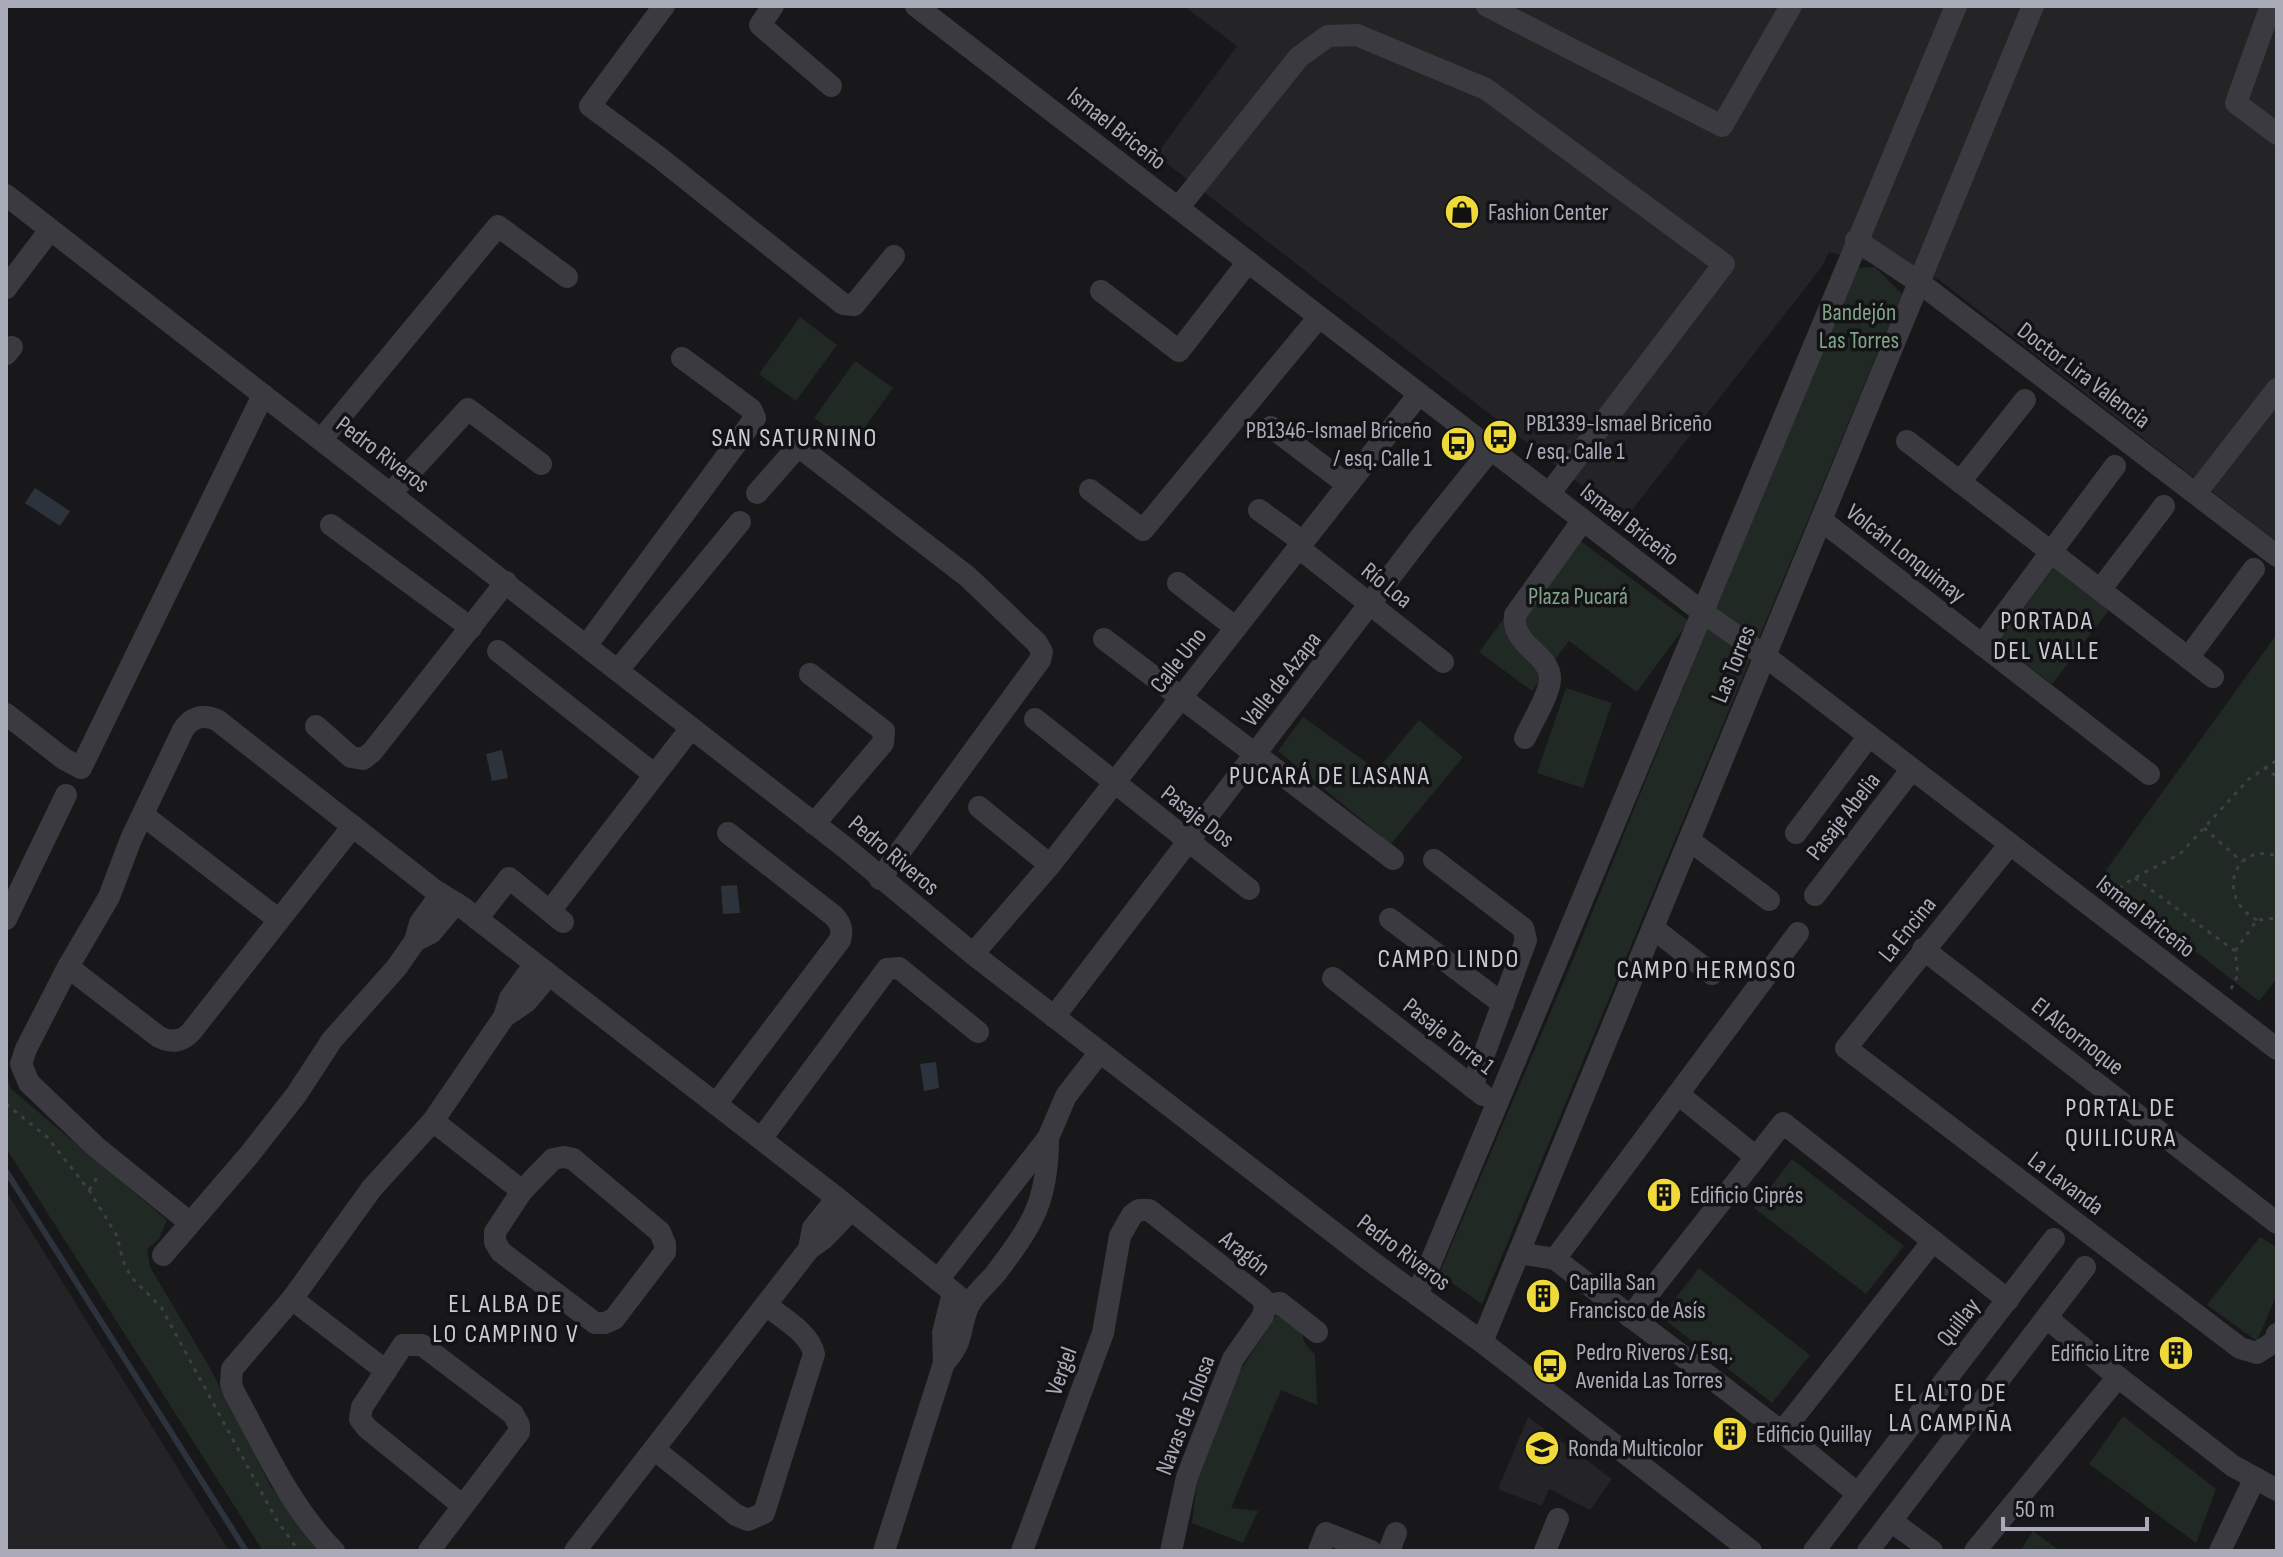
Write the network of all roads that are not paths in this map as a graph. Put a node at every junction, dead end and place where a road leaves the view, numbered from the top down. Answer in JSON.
{"nodes":[{"id":1,"x":664,"y":6,"type":"edge"},
{"id":2,"x":773,"y":6,"type":"edge"},
{"id":3,"x":916,"y":6,"type":"edge"},
{"id":4,"x":1487,"y":6,"type":"edge"},
{"id":5,"x":1791,"y":6,"type":"edge"},
{"id":6,"x":1956,"y":6,"type":"edge"},
{"id":7,"x":2033,"y":6,"type":"edge"},
{"id":8,"x":2271,"y":6,"type":"edge"},
{"id":9,"x":831,"y":86,"type":"dead end"},
{"id":10,"x":2277,"y":134,"type":"edge"},
{"id":11,"x":6,"y":195,"type":"edge"},
{"id":12,"x":1178,"y":208,"type":"junction"},
{"id":13,"x":50,"y":230,"type":"junction"},
{"id":14,"x":1856,"y":240,"type":"junction"},
{"id":15,"x":894,"y":256,"type":"dead end"},
{"id":16,"x":1248,"y":262,"type":"junction"},
{"id":17,"x":567,"y":277,"type":"dead end"},
{"id":18,"x":1920,"y":283,"type":"junction"},
{"id":19,"x":6,"y":288,"type":"edge"},
{"id":20,"x":1101,"y":291,"type":"dead end"},
{"id":21,"x":1319,"y":317,"type":"junction"},
{"id":22,"x":682,"y":358,"type":"dead end"},
{"id":23,"x":2277,"y":389,"type":"edge"},
{"id":24,"x":1419,"y":394,"type":"junction"},
{"id":25,"x":263,"y":395,"type":"junction"},
{"id":26,"x":2025,"y":400,"type":"dead end"},
{"id":27,"x":1271,"y":427,"type":"dead end"},
{"id":28,"x":321,"y":440,"type":"junction"},
{"id":29,"x":1907,"y":441,"type":"dead end"},
{"id":30,"x":1491,"y":449,"type":"junction"},
{"id":31,"x":541,"y":464,"type":"dead end"},
{"id":32,"x":2115,"y":466,"type":"dead end"},
{"id":33,"x":1960,"y":482,"type":"junction"},
{"id":34,"x":1348,"y":485,"type":"junction"},
{"id":35,"x":1090,"y":490,"type":"dead end"},
{"id":36,"x":391,"y":493,"type":"junction"},
{"id":37,"x":757,"y":493,"type":"dead end"},
{"id":38,"x":2196,"y":493,"type":"junction"},
{"id":39,"x":1549,"y":494,"type":"junction"},
{"id":40,"x":2164,"y":506,"type":"dead end"},
{"id":41,"x":1259,"y":510,"type":"dead end"},
{"id":42,"x":1583,"y":520,"type":"junction"},
{"id":43,"x":1821,"y":520,"type":"junction"},
{"id":44,"x":740,"y":522,"type":"dead end"},
{"id":45,"x":331,"y":525,"type":"dead end"},
{"id":46,"x":1301,"y":545,"type":"junction"},
{"id":47,"x":2051,"y":552,"type":"junction"},
{"id":48,"x":2277,"y":556,"type":"edge"},
{"id":49,"x":2254,"y":569,"type":"dead end"},
{"id":50,"x":506,"y":582,"type":"junction"},
{"id":51,"x":1178,"y":583,"type":"dead end"},
{"id":52,"x":2100,"y":590,"type":"junction"},
{"id":53,"x":1371,"y":605,"type":"junction"},
{"id":54,"x":1701,"y":611,"type":"junction"},
{"id":55,"x":471,"y":628,"type":"junction"},
{"id":56,"x":1236,"y":628,"type":"junction"},
{"id":57,"x":1104,"y":639,"type":"dead end"},
{"id":58,"x":1982,"y":645,"type":"junction"},
{"id":59,"x":586,"y":646,"type":"junction"},
{"id":60,"x":498,"y":651,"type":"dead end"},
{"id":61,"x":1765,"y":656,"type":"junction"},
{"id":62,"x":2188,"y":658,"type":"junction"},
{"id":63,"x":1443,"y":662,"type":"dead end"},
{"id":64,"x":618,"y":670,"type":"junction"},
{"id":65,"x":810,"y":674,"type":"dead end"},
{"id":66,"x":2213,"y":677,"type":"dead end"},
{"id":67,"x":1181,"y":698,"type":"junction"},
{"id":68,"x":6,"y":714,"type":"edge"},
{"id":69,"x":1035,"y":719,"type":"dead end"},
{"id":70,"x":316,"y":726,"type":"dead end"},
{"id":71,"x":691,"y":728,"type":"junction"},
{"id":72,"x":1869,"y":736,"type":"junction"},
{"id":73,"x":1525,"y":738,"type":"dead end"},
{"id":74,"x":1256,"y":754,"type":"junction"},
{"id":75,"x":1912,"y":769,"type":"junction"},
{"id":76,"x":2149,"y":774,"type":"dead end"},
{"id":77,"x":655,"y":775,"type":"junction"},
{"id":78,"x":1115,"y":783,"type":"junction"},
{"id":79,"x":66,"y":795,"type":"dead end"},
{"id":80,"x":979,"y":807,"type":"dead end"},
{"id":81,"x":143,"y":815,"type":"junction"},
{"id":82,"x":814,"y":824,"type":"junction"},
{"id":83,"x":353,"y":826,"type":"junction"},
{"id":84,"x":728,"y":833,"type":"dead end"},
{"id":85,"x":1796,"y":833,"type":"dead end"},
{"id":86,"x":1689,"y":840,"type":"junction"},
{"id":87,"x":1188,"y":841,"type":"junction"},
{"id":88,"x":2010,"y":844,"type":"junction"},
{"id":89,"x":1393,"y":859,"type":"dead end"},
{"id":90,"x":1434,"y":860,"type":"dead end"},
{"id":91,"x":1050,"y":865,"type":"junction"},
{"id":92,"x":880,"y":879,"type":"junction"},
{"id":93,"x":1249,"y":889,"type":"dead end"},
{"id":94,"x":1815,"y":895,"type":"dead end"},
{"id":95,"x":448,"y":898,"type":"junction"},
{"id":96,"x":1769,"y":900,"type":"dead end"},
{"id":97,"x":6,"y":919,"type":"edge"},
{"id":98,"x":477,"y":919,"type":"junction"},
{"id":99,"x":1390,"y":919,"type":"dead end"},
{"id":100,"x":279,"y":920,"type":"junction"},
{"id":101,"x":1653,"y":928,"type":"junction"},
{"id":102,"x":1798,"y":933,"type":"dead end"},
{"id":103,"x":1923,"y":949,"type":"junction"},
{"id":104,"x":973,"y":954,"type":"junction"},
{"id":105,"x":68,"y":967,"type":"junction"},
{"id":106,"x":542,"y":970,"type":"junction"},
{"id":107,"x":1712,"y":974,"type":"dead end"},
{"id":108,"x":1333,"y":978,"type":"dead end"},
{"id":109,"x":1503,"y":1004,"type":"junction"},
{"id":110,"x":1054,"y":1017,"type":"junction"},
{"id":111,"x":978,"y":1032,"type":"dead end"},
{"id":112,"x":1846,"y":1048,"type":"joint"},
{"id":113,"x":2277,"y":1049,"type":"edge"},
{"id":114,"x":1100,"y":1052,"type":"junction"},
{"id":115,"x":1472,"y":1087,"type":"junction"},
{"id":116,"x":1678,"y":1094,"type":"junction"},
{"id":117,"x":716,"y":1104,"type":"junction"},
{"id":118,"x":1497,"y":1104,"type":"junction"},
{"id":119,"x":433,"y":1121,"type":"junction"},
{"id":120,"x":1048,"y":1138,"type":"junction"},
{"id":121,"x":761,"y":1139,"type":"junction"},
{"id":122,"x":1756,"y":1157,"type":"junction"},
{"id":123,"x":522,"y":1191,"type":"junction"},
{"id":124,"x":844,"y":1204,"type":"junction"},
{"id":125,"x":1139,"y":1210,"type":"joint"},
{"id":126,"x":189,"y":1222,"type":"junction"},
{"id":127,"x":2277,"y":1223,"type":"edge"},
{"id":128,"x":2054,"y":1239,"type":"dead end"},
{"id":129,"x":1933,"y":1241,"type":"junction"},
{"id":130,"x":966,"y":1244,"type":"junction"},
{"id":131,"x":1519,"y":1253,"type":"junction"},
{"id":132,"x":163,"y":1255,"type":"dead end"},
{"id":133,"x":1555,"y":1259,"type":"junction"},
{"id":134,"x":2085,"y":1267,"type":"dead end"},
{"id":135,"x":998,"y":1270,"type":"junction"},
{"id":136,"x":953,"y":1293,"type":"junction"},
{"id":137,"x":1417,"y":1295,"type":"junction"},
{"id":138,"x":292,"y":1299,"type":"junction"},
{"id":139,"x":2008,"y":1300,"type":"junction"},
{"id":140,"x":766,"y":1305,"type":"junction"},
{"id":141,"x":1265,"y":1305,"type":"junction"},
{"id":142,"x":1630,"y":1317,"type":"junction"},
{"id":143,"x":2047,"y":1318,"type":"junction"},
{"id":144,"x":1317,"y":1332,"type":"dead end"},
{"id":145,"x":2277,"y":1334,"type":"edge"},
{"id":146,"x":1482,"y":1342,"type":"junction"},
{"id":147,"x":386,"y":1371,"type":"junction"},
{"id":148,"x":2118,"y":1377,"type":"junction"},
{"id":149,"x":1782,"y":1432,"type":"junction"},
{"id":150,"x":654,"y":1449,"type":"junction"},
{"id":151,"x":2254,"y":1480,"type":"junction"},
{"id":152,"x":2277,"y":1490,"type":"edge"},
{"id":153,"x":1858,"y":1494,"type":"junction"},
{"id":154,"x":463,"y":1506,"type":"junction"},
{"id":155,"x":1558,"y":1519,"type":"dead end"},
{"id":156,"x":1891,"y":1521,"type":"junction"},
{"id":157,"x":583,"y":1548,"type":"edge"},
{"id":158,"x":334,"y":1551,"type":"edge"},
{"id":159,"x":429,"y":1551,"type":"edge"},
{"id":160,"x":884,"y":1551,"type":"edge"},
{"id":161,"x":1022,"y":1551,"type":"edge"},
{"id":162,"x":1171,"y":1551,"type":"edge"},
{"id":163,"x":1319,"y":1551,"type":"edge"},
{"id":164,"x":1371,"y":1551,"type":"edge"},
{"id":165,"x":1545,"y":1551,"type":"edge"},
{"id":166,"x":1751,"y":1551,"type":"edge"},
{"id":167,"x":1814,"y":1551,"type":"edge"},
{"id":168,"x":1868,"y":1551,"type":"edge"},
{"id":169,"x":1932,"y":1551,"type":"edge"},
{"id":170,"x":1975,"y":1551,"type":"edge"},
{"id":171,"x":2220,"y":1551,"type":"edge"}],
"edges":[{"from":1,"to":15,"type":"street"},
{"from":2,"to":9,"type":"street"},
{"from":3,"to":12,"type":"street","name":"Ismael Briceño"},
{"from":4,"to":5,"type":"street"},
{"from":6,"to":14,"type":"street","name":"Las Torres"},
{"from":7,"to":18,"type":"street","name":"Las Torres"},
{"from":8,"to":10,"type":"street"},
{"from":11,"to":13,"type":"street","name":"Pedro Riveros"},
{"from":12,"to":16,"type":"street","name":"Ismael Briceño"},
{"from":12,"to":39,"type":"street"},
{"from":13,"to":19,"type":"street"},
{"from":13,"to":25,"type":"street","name":"Pedro Riveros"},
{"from":14,"to":18,"type":"street","name":"Doctor Lira Valencia"},
{"from":14,"to":54,"type":"street","name":"Las Torres"},
{"from":16,"to":20,"type":"street"},
{"from":16,"to":21,"type":"street","name":"Ismael Briceño"},
{"from":17,"to":28,"type":"street"},
{"from":18,"to":38,"type":"street","name":"Doctor Lira Valencia"},
{"from":18,"to":43,"type":"street","name":"Las Torres"},
{"from":21,"to":24,"type":"street","name":"Ismael Briceño"},
{"from":21,"to":35,"type":"street"},
{"from":22,"to":59,"type":"street"},
{"from":23,"to":38,"type":"street"},
{"from":24,"to":30,"type":"street","name":"Ismael Briceño"},
{"from":24,"to":34,"type":"street","name":"Calle Uno"},
{"from":25,"to":28,"type":"street","name":"Pedro Riveros"},
{"from":25,"to":68,"type":"street"},
{"from":26,"to":33,"type":"street"},
{"from":27,"to":34,"type":"street"},
{"from":28,"to":36,"type":"street","name":"Pedro Riveros"},
{"from":29,"to":33,"type":"street"},
{"from":30,"to":39,"type":"street","name":"Ismael Briceño"},
{"from":30,"to":53,"type":"street","name":"Valle de Azapa"},
{"from":31,"to":36,"type":"street"},
{"from":32,"to":47,"type":"street"},
{"from":33,"to":47,"type":"street"},
{"from":34,"to":46,"type":"street","name":"Calle Uno"},
{"from":36,"to":50,"type":"street","name":"Pedro Riveros"},
{"from":37,"to":92,"type":"street"},
{"from":38,"to":48,"type":"street","name":"Doctor Lira Valencia"},
{"from":39,"to":42,"type":"street","name":"Ismael Briceño"},
{"from":40,"to":52,"type":"street"},
{"from":41,"to":46,"type":"street","name":"Río Loa"},
{"from":42,"to":54,"type":"street","name":"Ismael Briceño"},
{"from":42,"to":73,"type":"street"},
{"from":43,"to":58,"type":"street","name":"Volcán Lonquimay"},
{"from":43,"to":61,"type":"street","name":"Las Torres"},
{"from":44,"to":64,"type":"street"},
{"from":45,"to":55,"type":"street"},
{"from":46,"to":53,"type":"street","name":"Río Loa"},
{"from":46,"to":56,"type":"street","name":"Calle Uno"},
{"from":47,"to":52,"type":"street"},
{"from":47,"to":58,"type":"street"},
{"from":49,"to":62,"type":"street"},
{"from":50,"to":55,"type":"street"},
{"from":50,"to":59,"type":"street","name":"Pedro Riveros"},
{"from":51,"to":56,"type":"street"},
{"from":52,"to":62,"type":"street"},
{"from":53,"to":63,"type":"street","name":"Río Loa"},
{"from":53,"to":74,"type":"street","name":"Valle de Azapa"},
{"from":54,"to":61,"type":"street","name":"Ismael Briceño"},
{"from":54,"to":118,"type":"street","name":"Las Torres"},
{"from":55,"to":70,"type":"street"},
{"from":56,"to":67,"type":"street","name":"Calle Uno"},
{"from":57,"to":67,"type":"street"},
{"from":58,"to":76,"type":"street","name":"Volcán Lonquimay"},
{"from":59,"to":64,"type":"street","name":"Pedro Riveros"},
{"from":60,"to":77,"type":"street"},
{"from":61,"to":72,"type":"street","name":"Ismael Briceño"},
{"from":61,"to":86,"type":"street","name":"Las Torres"},
{"from":62,"to":66,"type":"street"},
{"from":64,"to":71,"type":"street","name":"Pedro Riveros"},
{"from":65,"to":82,"type":"street"},
{"from":67,"to":74,"type":"street"},
{"from":67,"to":78,"type":"street","name":"Calle Uno"},
{"from":69,"to":78,"type":"street","name":"Pasaje Dos"},
{"from":71,"to":77,"type":"street"},
{"from":71,"to":82,"type":"street","name":"Pedro Riveros"},
{"from":72,"to":75,"type":"street","name":"Ismael Briceño"},
{"from":72,"to":85,"type":"street"},
{"from":74,"to":87,"type":"street","name":"Valle de Azapa"},
{"from":74,"to":89,"type":"street"},
{"from":75,"to":88,"type":"street","name":"Ismael Briceño"},
{"from":75,"to":94,"type":"street","name":"Pasaje Abelia"},
{"from":77,"to":98,"type":"street"},
{"from":78,"to":87,"type":"street","name":"Pasaje Dos"},
{"from":78,"to":91,"type":"street","name":"Calle Uno"},
{"from":79,"to":97,"type":"street"},
{"from":80,"to":91,"type":"street"},
{"from":81,"to":83,"type":"street"},
{"from":81,"to":100,"type":"street"},
{"from":81,"to":105,"type":"street"},
{"from":82,"to":92,"type":"street","name":"Pedro Riveros"},
{"from":83,"to":95,"type":"street"},
{"from":83,"to":100,"type":"street"},
{"from":84,"to":117,"type":"street"},
{"from":86,"to":96,"type":"street"},
{"from":86,"to":101,"type":"street","name":"Las Torres"},
{"from":87,"to":93,"type":"street","name":"Pasaje Dos"},
{"from":87,"to":110,"type":"street","name":"Valle de Azapa"},
{"from":88,"to":103,"type":"street","name":"La Encina"},
{"from":88,"to":113,"type":"street","name":"Ismael Briceño"},
{"from":90,"to":109,"type":"street"},
{"from":91,"to":104,"type":"street","name":"Calle Uno"},
{"from":92,"to":104,"type":"street","name":"Pedro Riveros"},
{"from":95,"to":98,"type":"street"},
{"from":95,"to":126,"type":"street"},
{"from":98,"to":106,"type":"street"},
{"from":99,"to":109,"type":"street"},
{"from":100,"to":105,"type":"street"},
{"from":101,"to":107,"type":"street"},
{"from":101,"to":131,"type":"street","name":"Las Torres"},
{"from":102,"to":116,"type":"street"},
{"from":103,"to":112,"type":"street","name":"La Encina"},
{"from":103,"to":127,"type":"street","name":"El Alcornoque"},
{"from":104,"to":110,"type":"street","name":"Pedro Riveros"},
{"from":105,"to":126,"type":"street"},
{"from":106,"to":117,"type":"street"},
{"from":106,"to":119,"type":"street"},
{"from":108,"to":115,"type":"street","name":"Pasaje Torre 1"},
{"from":109,"to":115,"type":"street"},
{"from":110,"to":114,"type":"street","name":"Pedro Riveros"},
{"from":111,"to":121,"type":"street"},
{"from":112,"to":145,"type":"street","name":"La Lavanda"},
{"from":114,"to":120,"type":"street"},
{"from":114,"to":137,"type":"street","name":"Pedro Riveros"},
{"from":115,"to":118,"type":"street","name":"Pasaje Torre 1"},
{"from":116,"to":122,"type":"street"},
{"from":116,"to":133,"type":"street"},
{"from":117,"to":121,"type":"street"},
{"from":118,"to":137,"type":"street","name":"Las Torres"},
{"from":119,"to":123,"type":"street"},
{"from":119,"to":138,"type":"street"},
{"from":120,"to":130,"type":"street"},
{"from":120,"to":135,"type":"street"},
{"from":121,"to":124,"type":"street"},
{"from":122,"to":129,"type":"street"},
{"from":122,"to":142,"type":"street"},
{"from":123,"to":123,"type":"street"},
{"from":124,"to":136,"type":"street"},
{"from":124,"to":140,"type":"street"},
{"from":125,"to":141,"type":"street","name":"Aragón"},
{"from":125,"to":161,"type":"street","name":"Vergel"},
{"from":126,"to":132,"type":"street"},
{"from":128,"to":139,"type":"street","name":"Quillay"},
{"from":129,"to":139,"type":"street"},
{"from":129,"to":149,"type":"street"},
{"from":130,"to":135,"type":"street"},
{"from":130,"to":136,"type":"street"},
{"from":131,"to":133,"type":"street"},
{"from":131,"to":146,"type":"street","name":"Las Torres"},
{"from":133,"to":142,"type":"street"},
{"from":134,"to":143,"type":"street"},
{"from":135,"to":136,"type":"street"},
{"from":136,"to":160,"type":"street"},
{"from":137,"to":146,"type":"street","name":"Pedro Riveros"},
{"from":138,"to":147,"type":"street"},
{"from":138,"to":158,"type":"street"},
{"from":139,"to":153,"type":"street","name":"Quillay"},
{"from":140,"to":150,"type":"street"},
{"from":140,"to":150,"type":"street"},
{"from":141,"to":144,"type":"street","name":"Aragón"},
{"from":141,"to":162,"type":"street","name":"Navas de Tolosa"},
{"from":142,"to":149,"type":"street"},
{"from":143,"to":148,"type":"street"},
{"from":143,"to":156,"type":"street"},
{"from":146,"to":166,"type":"street","name":"Pedro Riveros"},
{"from":147,"to":154,"type":"street"},
{"from":147,"to":154,"type":"street"},
{"from":148,"to":151,"type":"street"},
{"from":148,"to":170,"type":"street"},
{"from":149,"to":153,"type":"street"},
{"from":150,"to":157,"type":"street"},
{"from":151,"to":152,"type":"street"},
{"from":151,"to":171,"type":"street"},
{"from":153,"to":167,"type":"street","name":"Quillay"},
{"from":154,"to":159,"type":"street"},
{"from":155,"to":165,"type":"street"},
{"from":156,"to":168,"type":"street"},
{"from":156,"to":169,"type":"street"},
{"from":163,"to":164,"type":"street"}]}
